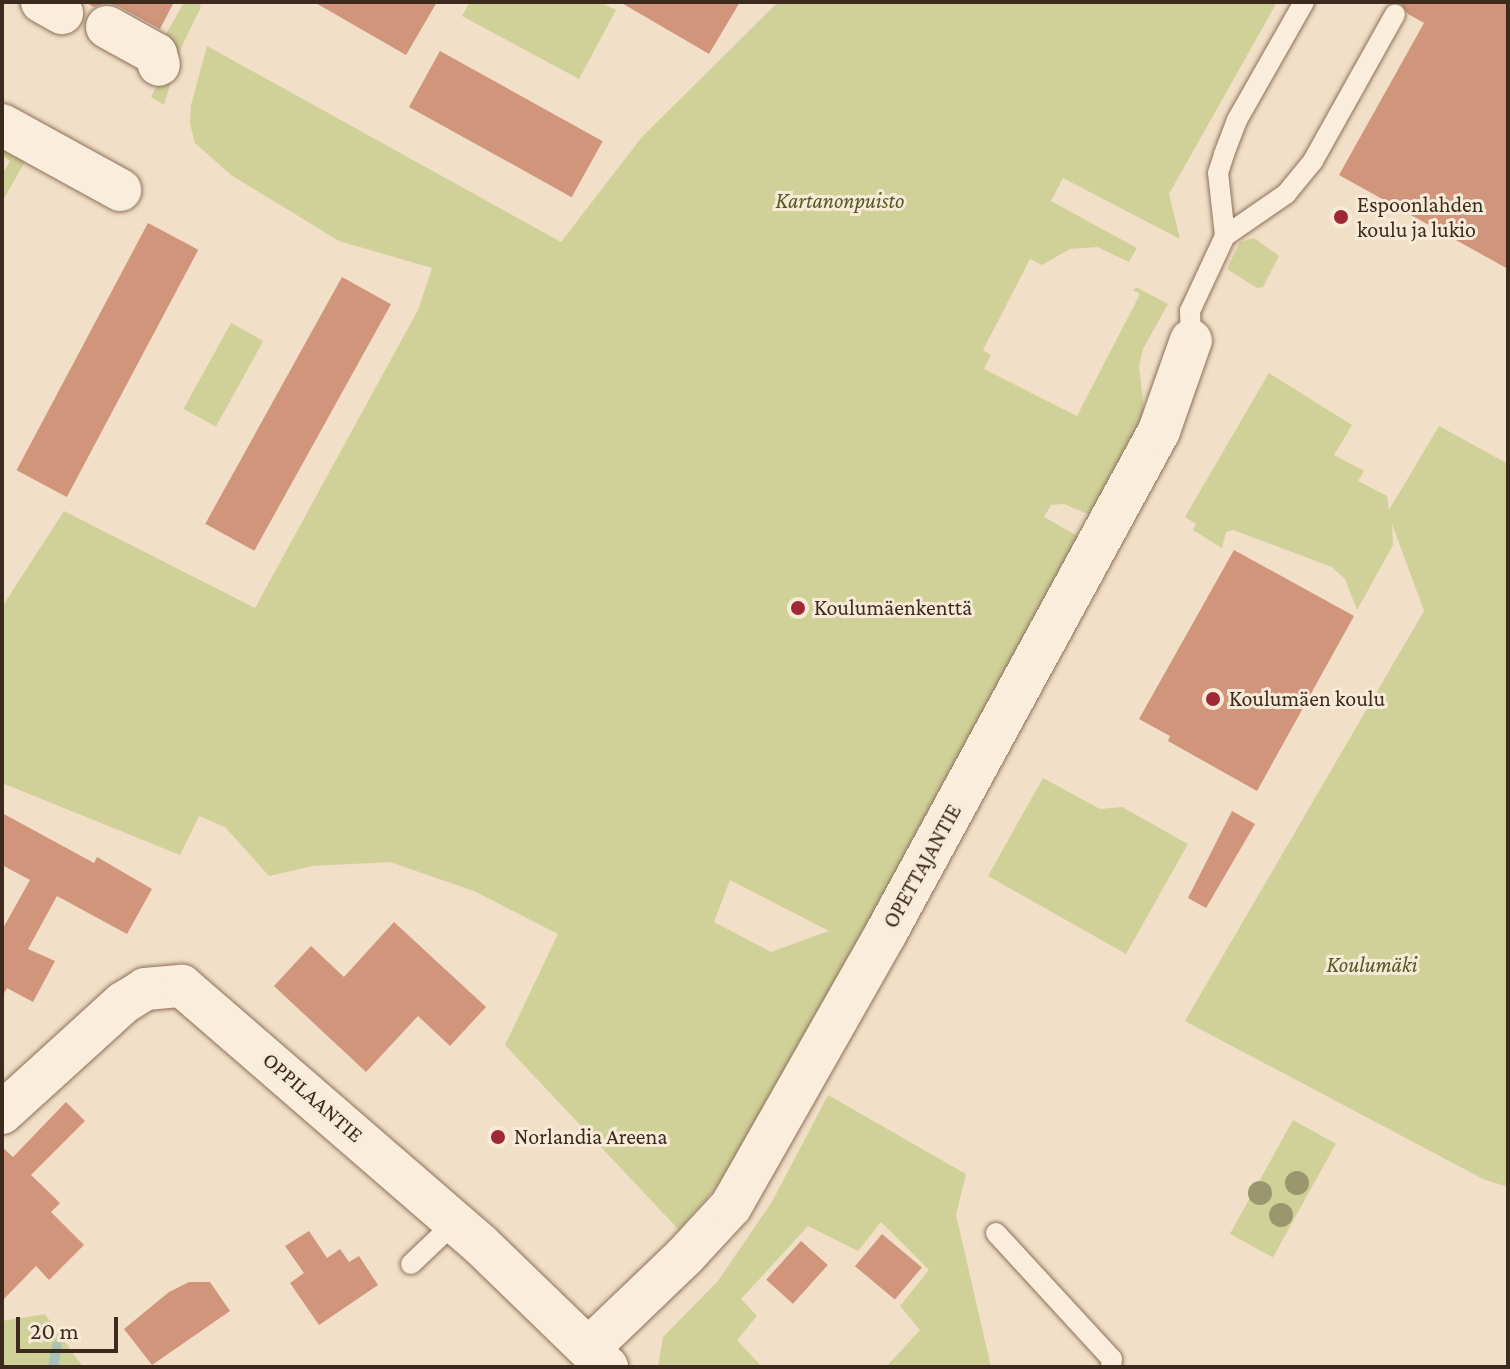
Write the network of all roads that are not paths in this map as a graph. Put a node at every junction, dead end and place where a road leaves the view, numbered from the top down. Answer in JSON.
{"nodes":[{"id":1,"x":1304,"y":2,"type":"edge"},
{"id":2,"x":1395,"y":14,"type":"dead end"},
{"id":3,"x":107,"y":27,"type":"dead end"},
{"id":4,"x":159,"y":65,"type":"dead end"},
{"id":5,"x":2,"y":125,"type":"edge"},
{"id":6,"x":120,"y":190,"type":"dead end"},
{"id":7,"x":1225,"y":236,"type":"junction"},
{"id":8,"x":1191,"y":340,"type":"joint"},
{"id":9,"x":2,"y":1113,"type":"edge"},
{"id":10,"x":454,"y":1223,"type":"junction"},
{"id":11,"x":996,"y":1233,"type":"dead end"},
{"id":12,"x":411,"y":1264,"type":"dead end"},
{"id":13,"x":598,"y":1358,"type":"edge"},
{"id":14,"x":1116,"y":1364,"type":"edge"}],
"edges":[{"from":1,"to":7,"type":"lane"},
{"from":2,"to":7,"type":"lane"},
{"from":3,"to":4,"type":"street"},
{"from":5,"to":6,"type":"street"},
{"from":7,"to":8,"type":"lane"},
{"from":8,"to":13,"type":"street","name":"OPETTAJANTIE"},
{"from":9,"to":10,"type":"street","name":"OPPILAANTIE"},
{"from":10,"to":12,"type":"lane"},
{"from":10,"to":13,"type":"street","name":"OPPILAANTIE"},
{"from":11,"to":14,"type":"lane"}]}
